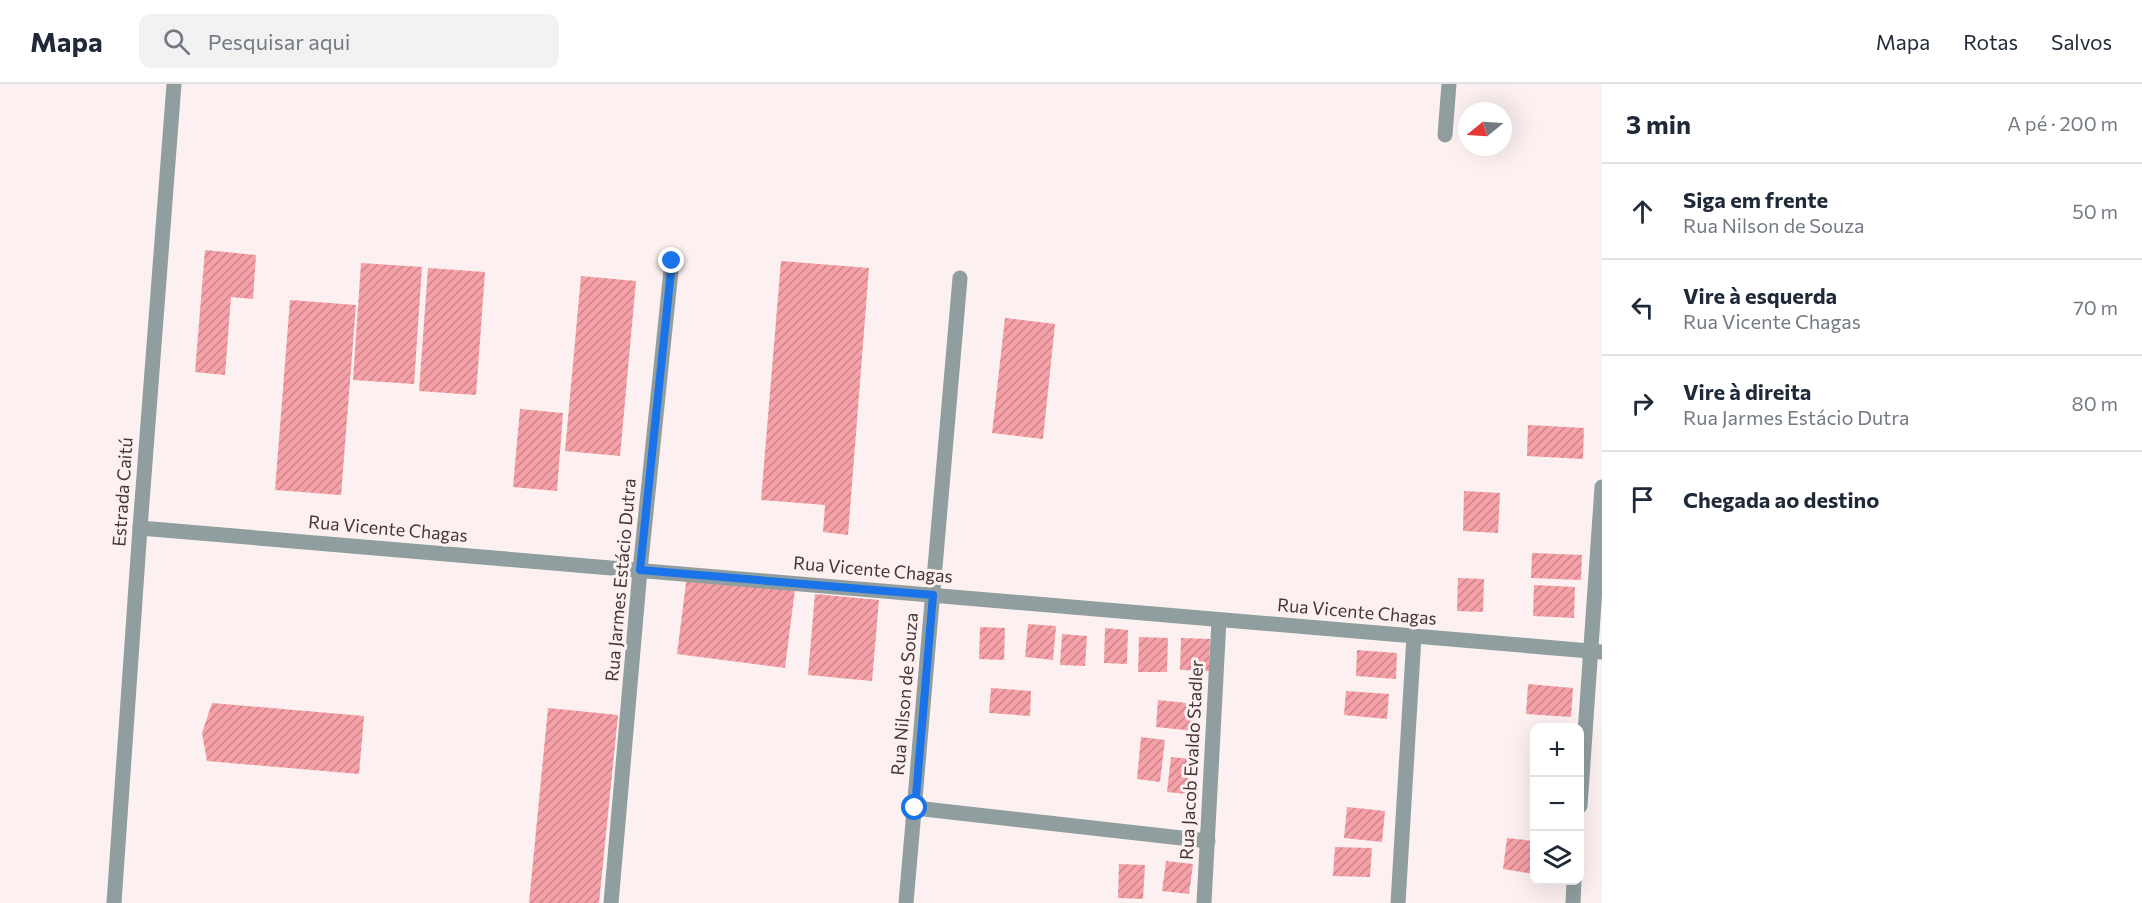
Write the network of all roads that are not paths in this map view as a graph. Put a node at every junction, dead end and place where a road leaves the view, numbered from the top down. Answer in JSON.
{"nodes":[{"id":1,"x":174,"y":84,"type":"edge"},
{"id":2,"x":1449,"y":84,"type":"edge"},
{"id":3,"x":1444,"y":135,"type":"dead end"},
{"id":4,"x":672,"y":261,"type":"dead end"},
{"id":5,"x":960,"y":278,"type":"dead end"},
{"id":6,"x":1602,"y":487,"type":"edge"},
{"id":7,"x":140,"y":528,"type":"junction"},
{"id":8,"x":640,"y":570,"type":"junction"},
{"id":9,"x":933,"y":595,"type":"junction"},
{"id":10,"x":1220,"y":620,"type":"junction"},
{"id":11,"x":1414,"y":636,"type":"junction"},
{"id":12,"x":1596,"y":651,"type":"edge"},
{"id":13,"x":1583,"y":777,"type":"edge"},
{"id":14,"x":915,"y":808,"type":"junction"},
{"id":15,"x":1208,"y":841,"type":"junction"},
{"id":16,"x":1574,"y":885,"type":"edge"},
{"id":17,"x":114,"y":903,"type":"edge"},
{"id":18,"x":611,"y":903,"type":"edge"},
{"id":19,"x":906,"y":903,"type":"edge"},
{"id":20,"x":1204,"y":903,"type":"edge"},
{"id":21,"x":1398,"y":903,"type":"edge"},
{"id":22,"x":1573,"y":903,"type":"edge"}],
"edges":[{"from":1,"to":7,"type":"street","name":"Estrada Caitú"},
{"from":2,"to":3,"type":"street"},
{"from":4,"to":8,"type":"street","name":"Rua Jarmes Estácio Dutra"},
{"from":5,"to":9,"type":"street","name":"Rua Nilson de Souza"},
{"from":6,"to":12,"type":"street"},
{"from":7,"to":8,"type":"street","name":"Rua Vicente Chagas"},
{"from":7,"to":17,"type":"street","name":"Estrada Caitú"},
{"from":8,"to":9,"type":"street","name":"Rua Vicente Chagas"},
{"from":8,"to":18,"type":"street","name":"Rua Jarmes Estácio Dutra"},
{"from":9,"to":10,"type":"street","name":"Rua Vicente Chagas"},
{"from":9,"to":14,"type":"street","name":"Rua Nilson de Souza"},
{"from":10,"to":11,"type":"street","name":"Rua Vicente Chagas"},
{"from":10,"to":15,"type":"street","name":"Rua Jacob Evaldo Stadler"},
{"from":11,"to":12,"type":"street","name":"Rua Vicente Chagas"},
{"from":11,"to":21,"type":"street"},
{"from":12,"to":13,"type":"street"},
{"from":14,"to":15,"type":"street"},
{"from":14,"to":19,"type":"street","name":"Rua Nilson de Souza"},
{"from":15,"to":20,"type":"street","name":"Rua Jacob Evaldo Stadler"},
{"from":16,"to":22,"type":"street"}]}
